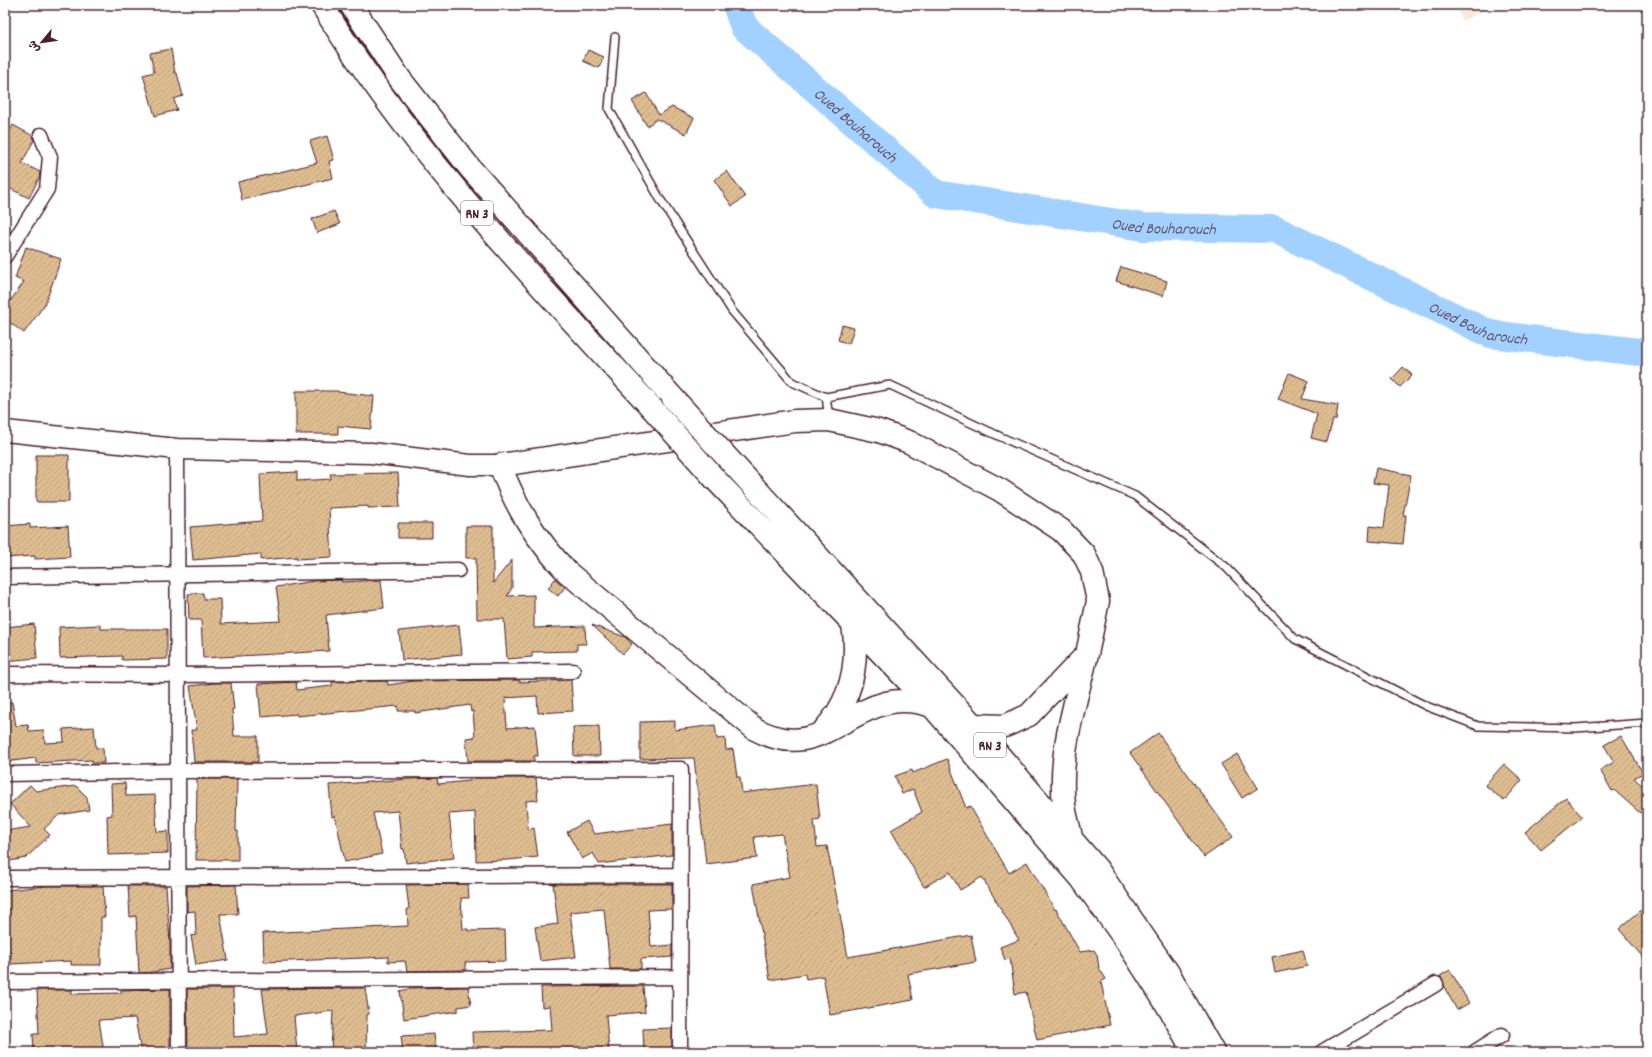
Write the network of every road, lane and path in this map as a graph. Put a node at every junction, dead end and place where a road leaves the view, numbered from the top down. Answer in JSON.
{"nodes":[{"id":1,"x":322,"y":5,"type":"edge"},
{"id":2,"x":351,"y":5,"type":"edge"},
{"id":3,"x":615,"y":37,"type":"dead end"},
{"id":4,"x":41,"y":135,"type":"dead end"},
{"id":5,"x":5,"y":256,"type":"edge"},
{"id":6,"x":826,"y":397,"type":"junction"},
{"id":7,"x":829,"y":420,"type":"junction"},
{"id":8,"x":5,"y":431,"type":"edge"},
{"id":9,"x":177,"y":449,"type":"junction"},
{"id":10,"x":500,"y":465,"type":"junction"},
{"id":11,"x":458,"y":570,"type":"dead end"},
{"id":12,"x":178,"y":574,"type":"junction"},
{"id":13,"x":5,"y":577,"type":"edge"},
{"id":14,"x":853,"y":624,"type":"junction"},
{"id":15,"x":1087,"y":654,"type":"junction"},
{"id":16,"x":573,"y":671,"type":"dead end"},
{"id":17,"x":5,"y":674,"type":"edge"},
{"id":18,"x":178,"y":675,"type":"junction"},
{"id":19,"x":932,"y":706,"type":"junction"},
{"id":20,"x":1647,"y":723,"type":"edge"},
{"id":21,"x":973,"y":725,"type":"junction"},
{"id":22,"x":818,"y":736,"type":"junction"},
{"id":23,"x":179,"y":771,"type":"junction"},
{"id":24,"x":5,"y":774,"type":"edge"},
{"id":25,"x":1071,"y":838,"type":"junction"},
{"id":26,"x":680,"y":875,"type":"junction"},
{"id":27,"x":179,"y":877,"type":"junction"},
{"id":28,"x":5,"y":878,"type":"edge"},
{"id":29,"x":680,"y":977,"type":"junction"},
{"id":30,"x":180,"y":981,"type":"junction"},
{"id":31,"x":5,"y":982,"type":"edge"},
{"id":32,"x":1436,"y":984,"type":"dead end"},
{"id":33,"x":1502,"y":1035,"type":"dead end"},
{"id":34,"x":180,"y":1052,"type":"edge"},
{"id":35,"x":680,"y":1052,"type":"edge"},
{"id":36,"x":1194,"y":1052,"type":"edge"},
{"id":37,"x":1213,"y":1052,"type":"edge"},
{"id":38,"x":1322,"y":1052,"type":"edge"},
{"id":39,"x":1475,"y":1052,"type":"edge"}],
"edges":[{"from":1,"to":14,"type":"highway","number":"RN 3","bridge":true},
{"from":2,"to":21,"type":"highway","number":"RN 3","bridge":true},
{"from":3,"to":6,"type":"lane"},
{"from":4,"to":5,"type":"street"},
{"from":6,"to":7,"type":"lane"},
{"from":6,"to":20,"type":"lane"},
{"from":7,"to":10,"type":"highway"},
{"from":7,"to":15,"type":"highway"},
{"from":8,"to":9,"type":"main road"},
{"from":9,"to":10,"type":"main road"},
{"from":9,"to":12,"type":"street"},
{"from":10,"to":22,"type":"highway"},
{"from":11,"to":12,"type":"street"},
{"from":12,"to":13,"type":"street"},
{"from":12,"to":18,"type":"street"},
{"from":14,"to":19,"type":"highway","number":"RN 3"},
{"from":14,"to":22,"type":"highway"},
{"from":15,"to":21,"type":"highway"},
{"from":15,"to":25,"type":"highway"},
{"from":16,"to":18,"type":"street"},
{"from":17,"to":18,"type":"street"},
{"from":18,"to":23,"type":"street"},
{"from":19,"to":22,"type":"highway"},
{"from":19,"to":36,"type":"highway","number":"RN 3"},
{"from":21,"to":25,"type":"highway","number":"RN 3"},
{"from":23,"to":24,"type":"street"},
{"from":23,"to":26,"type":"street"},
{"from":23,"to":27,"type":"street"},
{"from":25,"to":37,"type":"highway","number":"RN 3"},
{"from":26,"to":27,"type":"street"},
{"from":26,"to":29,"type":"street"},
{"from":27,"to":28,"type":"street"},
{"from":27,"to":30,"type":"street"},
{"from":29,"to":30,"type":"street"},
{"from":29,"to":35,"type":"street"},
{"from":30,"to":31,"type":"street"},
{"from":30,"to":34,"type":"street"},
{"from":32,"to":38,"type":"street"},
{"from":33,"to":39,"type":"street"}]}
